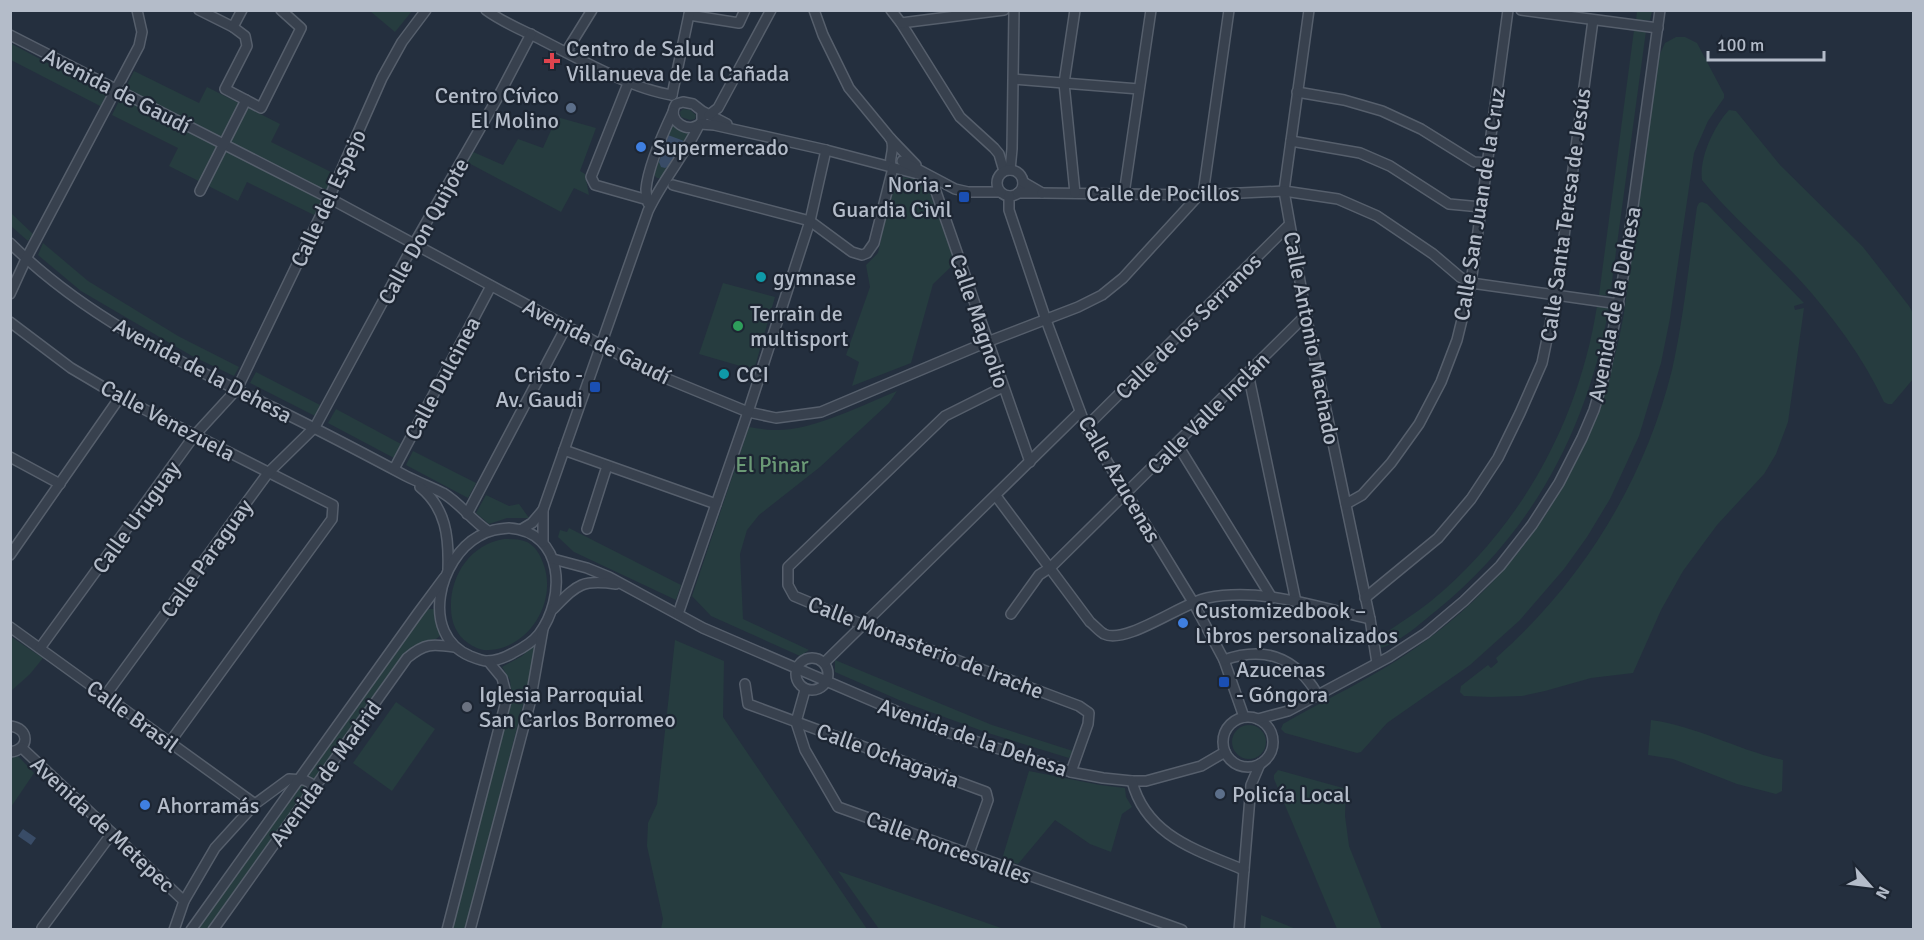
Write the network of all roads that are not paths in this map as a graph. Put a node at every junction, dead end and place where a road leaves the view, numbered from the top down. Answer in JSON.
{"nodes":[{"id":1,"x":137,"y":10,"type":"edge"},
{"id":2,"x":200,"y":10,"type":"edge"},
{"id":3,"x":242,"y":10,"type":"edge"},
{"id":4,"x":282,"y":10,"type":"edge"},
{"id":5,"x":426,"y":10,"type":"edge"},
{"id":6,"x":486,"y":10,"type":"edge"},
{"id":7,"x":592,"y":10,"type":"edge"},
{"id":8,"x":745,"y":10,"type":"edge"},
{"id":9,"x":771,"y":10,"type":"edge"},
{"id":10,"x":814,"y":10,"type":"edge"},
{"id":11,"x":891,"y":10,"type":"edge"},
{"id":12,"x":1004,"y":10,"type":"edge"},
{"id":13,"x":1014,"y":10,"type":"edge"},
{"id":14,"x":1075,"y":10,"type":"edge"},
{"id":15,"x":1151,"y":10,"type":"edge"},
{"id":16,"x":1229,"y":10,"type":"edge"},
{"id":17,"x":1309,"y":10,"type":"edge"},
{"id":18,"x":1508,"y":10,"type":"edge"},
{"id":19,"x":1521,"y":10,"type":"edge"},
{"id":20,"x":1660,"y":10,"type":"edge"},
{"id":21,"x":690,"y":13,"type":"edge"},
{"id":22,"x":1593,"y":20,"type":"junction"},
{"id":23,"x":901,"y":22,"type":"junction"},
{"id":24,"x":233,"y":27,"type":"junction"},
{"id":25,"x":1658,"y":27,"type":"junction"},
{"id":26,"x":531,"y":34,"type":"junction"},
{"id":27,"x":10,"y":35,"type":"edge"},
{"id":28,"x":566,"y":52,"type":"junction"},
{"id":29,"x":1014,"y":79,"type":"junction"},
{"id":30,"x":629,"y":81,"type":"junction"},
{"id":31,"x":1064,"y":83,"type":"junction"},
{"id":32,"x":1139,"y":88,"type":"junction"},
{"id":33,"x":117,"y":90,"type":"junction"},
{"id":34,"x":1297,"y":92,"type":"junction"},
{"id":35,"x":246,"y":100,"type":"junction"},
{"id":36,"x":674,"y":104,"type":"junction"},
{"id":37,"x":706,"y":113,"type":"junction"},
{"id":38,"x":699,"y":125,"type":"junction"},
{"id":39,"x":737,"y":130,"type":"junction"},
{"id":40,"x":888,"y":136,"type":"junction"},
{"id":41,"x":1291,"y":141,"type":"junction"},
{"id":42,"x":224,"y":144,"type":"junction"},
{"id":43,"x":899,"y":146,"type":"junction"},
{"id":44,"x":1012,"y":149,"type":"junction"},
{"id":45,"x":826,"y":150,"type":"junction"},
{"id":46,"x":999,"y":154,"type":"junction"},
{"id":47,"x":896,"y":163,"type":"junction"},
{"id":48,"x":1488,"y":163,"type":"junction"},
{"id":49,"x":675,"y":167,"type":"junction"},
{"id":50,"x":1007,"y":170,"type":"junction"},
{"id":51,"x":922,"y":171,"type":"junction"},
{"id":52,"x":649,"y":176,"type":"junction"},
{"id":53,"x":933,"y":178,"type":"junction"},
{"id":54,"x":1023,"y":182,"type":"junction"},
{"id":55,"x":673,"y":185,"type":"junction"},
{"id":56,"x":662,"y":186,"type":"junction"},
{"id":57,"x":200,"y":191,"type":"dead end"},
{"id":58,"x":1284,"y":191,"type":"junction"},
{"id":59,"x":1009,"y":193,"type":"junction"},
{"id":60,"x":1042,"y":193,"type":"junction"},
{"id":61,"x":1075,"y":193,"type":"junction"},
{"id":62,"x":1124,"y":194,"type":"junction"},
{"id":63,"x":1201,"y":195,"type":"junction"},
{"id":64,"x":329,"y":198,"type":"junction"},
{"id":65,"x":648,"y":200,"type":"junction"},
{"id":66,"x":1481,"y":207,"type":"junction"},
{"id":67,"x":648,"y":211,"type":"junction"},
{"id":68,"x":810,"y":221,"type":"junction"},
{"id":69,"x":1289,"y":225,"type":"junction"},
{"id":70,"x":10,"y":243,"type":"edge"},
{"id":71,"x":414,"y":244,"type":"junction"},
{"id":72,"x":27,"y":259,"type":"junction"},
{"id":73,"x":1471,"y":284,"type":"junction"},
{"id":74,"x":491,"y":286,"type":"junction"},
{"id":75,"x":10,"y":294,"type":"edge"},
{"id":76,"x":1556,"y":296,"type":"junction"},
{"id":77,"x":1619,"y":304,"type":"junction"},
{"id":78,"x":1306,"y":315,"type":"junction"},
{"id":79,"x":1046,"y":320,"type":"junction"},
{"id":80,"x":10,"y":322,"type":"edge"},
{"id":81,"x":566,"y":327,"type":"junction"},
{"id":82,"x":987,"y":342,"type":"junction"},
{"id":83,"x":602,"y":345,"type":"junction"},
{"id":84,"x":1248,"y":373,"type":"junction"},
{"id":85,"x":1003,"y":387,"type":"junction"},
{"id":86,"x":237,"y":389,"type":"junction"},
{"id":87,"x":120,"y":397,"type":"junction"},
{"id":88,"x":748,"y":412,"type":"junction"},
{"id":89,"x":1080,"y":412,"type":"junction"},
{"id":90,"x":315,"y":427,"type":"junction"},
{"id":91,"x":1086,"y":427,"type":"junction"},
{"id":92,"x":194,"y":436,"type":"junction"},
{"id":93,"x":1177,"y":444,"type":"junction"},
{"id":94,"x":564,"y":450,"type":"junction"},
{"id":95,"x":10,"y":457,"type":"edge"},
{"id":96,"x":1030,"y":462,"type":"junction"},
{"id":97,"x":607,"y":466,"type":"junction"},
{"id":98,"x":394,"y":469,"type":"junction"},
{"id":99,"x":268,"y":473,"type":"junction"},
{"id":100,"x":409,"y":477,"type":"junction"},
{"id":101,"x":60,"y":484,"type":"junction"},
{"id":102,"x":1127,"y":493,"type":"junction"},
{"id":103,"x":996,"y":496,"type":"junction"},
{"id":104,"x":716,"y":504,"type":"junction"},
{"id":105,"x":1346,"y":504,"type":"junction"},
{"id":106,"x":543,"y":510,"type":"junction"},
{"id":107,"x":467,"y":514,"type":"junction"},
{"id":108,"x":522,"y":529,"type":"junction"},
{"id":109,"x":587,"y":530,"type":"dead end"},
{"id":110,"x":488,"y":531,"type":"junction"},
{"id":111,"x":543,"y":542,"type":"junction"},
{"id":112,"x":10,"y":555,"type":"edge"},
{"id":113,"x":553,"y":559,"type":"junction"},
{"id":114,"x":1051,"y":567,"type":"junction"},
{"id":115,"x":446,"y":575,"type":"junction"},
{"id":116,"x":623,"y":585,"type":"junction"},
{"id":117,"x":1272,"y":598,"type":"junction"},
{"id":118,"x":1365,"y":598,"type":"junction"},
{"id":119,"x":1193,"y":602,"type":"junction"},
{"id":120,"x":1296,"y":602,"type":"junction"},
{"id":121,"x":551,"y":611,"type":"junction"},
{"id":122,"x":678,"y":614,"type":"junction"},
{"id":123,"x":1011,"y":614,"type":"dead end"},
{"id":124,"x":1370,"y":619,"type":"junction"},
{"id":125,"x":861,"y":624,"type":"junction"},
{"id":126,"x":544,"y":626,"type":"junction"},
{"id":127,"x":10,"y":627,"type":"edge"},
{"id":128,"x":455,"y":646,"type":"junction"},
{"id":129,"x":39,"y":648,"type":"junction"},
{"id":130,"x":1224,"y":660,"type":"junction"},
{"id":131,"x":488,"y":661,"type":"junction"},
{"id":132,"x":824,"y":663,"type":"junction"},
{"id":133,"x":1377,"y":663,"type":"junction"},
{"id":134,"x":796,"y":669,"type":"junction"},
{"id":135,"x":827,"y":682,"type":"junction"},
{"id":136,"x":746,"y":684,"type":"dead end"},
{"id":137,"x":805,"y":690,"type":"junction"},
{"id":138,"x":1318,"y":695,"type":"junction"},
{"id":139,"x":105,"y":696,"type":"junction"},
{"id":140,"x":1288,"y":711,"type":"junction"},
{"id":141,"x":1244,"y":717,"type":"junction"},
{"id":142,"x":1258,"y":719,"type":"junction"},
{"id":143,"x":796,"y":722,"type":"junction"},
{"id":144,"x":10,"y":726,"type":"edge"},
{"id":145,"x":1271,"y":731,"type":"junction"},
{"id":146,"x":170,"y":742,"type":"junction"},
{"id":147,"x":22,"y":748,"type":"junction"},
{"id":148,"x":10,"y":752,"type":"edge"},
{"id":149,"x":1225,"y":752,"type":"junction"},
{"id":150,"x":1260,"y":764,"type":"junction"},
{"id":151,"x":1244,"y":767,"type":"junction"},
{"id":152,"x":1071,"y":772,"type":"junction"},
{"id":153,"x":299,"y":779,"type":"junction"},
{"id":154,"x":1132,"y":781,"type":"junction"},
{"id":155,"x":1251,"y":785,"type":"junction"},
{"id":156,"x":313,"y":789,"type":"junction"},
{"id":157,"x":255,"y":804,"type":"junction"},
{"id":158,"x":112,"y":833,"type":"junction"},
{"id":159,"x":969,"y":853,"type":"junction"},
{"id":160,"x":1244,"y":870,"type":"junction"},
{"id":161,"x":184,"y":901,"type":"junction"},
{"id":162,"x":42,"y":928,"type":"edge"},
{"id":163,"x":174,"y":930,"type":"edge"},
{"id":164,"x":191,"y":930,"type":"edge"},
{"id":165,"x":213,"y":930,"type":"edge"},
{"id":166,"x":447,"y":930,"type":"edge"},
{"id":167,"x":470,"y":930,"type":"edge"},
{"id":168,"x":1182,"y":930,"type":"edge"},
{"id":169,"x":1239,"y":930,"type":"edge"}],
"edges":[{"from":1,"to":33,"type":"street"},
{"from":2,"to":24,"type":"street"},
{"from":3,"to":24,"type":"street"},
{"from":4,"to":35,"type":"street"},
{"from":5,"to":64,"type":"street","name":"Calle del Espejo"},
{"from":6,"to":26,"type":"street"},
{"from":7,"to":28,"type":"street"},
{"from":8,"to":21,"type":"street"},
{"from":9,"to":37,"type":"street"},
{"from":10,"to":40,"type":"street"},
{"from":11,"to":23,"type":"street"},
{"from":12,"to":23,"type":"street"},
{"from":13,"to":29,"type":"street"},
{"from":14,"to":31,"type":"street"},
{"from":15,"to":32,"type":"street"},
{"from":16,"to":63,"type":"street"},
{"from":17,"to":34,"type":"street","name":"Calle Antonio Machado"},
{"from":18,"to":48,"type":"street","name":"Calle San Juan de la Cruz"},
{"from":19,"to":22,"type":"street"},
{"from":20,"to":25,"type":"street","name":"Avenida de la Dehesa"},
{"from":21,"to":36,"type":"street"},
{"from":22,"to":25,"type":"street"},
{"from":22,"to":76,"type":"street","name":"Calle Santa Teresa de Jesús"},
{"from":23,"to":46,"type":"street"},
{"from":24,"to":35,"type":"street"},
{"from":25,"to":77,"type":"street","name":"Avenida de la Dehesa"},
{"from":26,"to":28,"type":"street"},
{"from":26,"to":71,"type":"street","name":"Calle Don Quijote"},
{"from":27,"to":33,"type":"street","name":"Avenida de Gaudí"},
{"from":28,"to":30,"type":"street"},
{"from":29,"to":31,"type":"street"},
{"from":29,"to":44,"type":"street"},
{"from":30,"to":36,"type":"street"},
{"from":30,"to":65,"type":"street"},
{"from":31,"to":32,"type":"street"},
{"from":31,"to":61,"type":"street"},
{"from":32,"to":62,"type":"street"},
{"from":33,"to":42,"type":"street","name":"Avenida de Gaudí"},
{"from":33,"to":72,"type":"street"},
{"from":34,"to":41,"type":"street","name":"Calle Antonio Machado"},
{"from":34,"to":48,"type":"street"},
{"from":35,"to":42,"type":"street"},
{"from":36,"to":37,"type":"street"},
{"from":36,"to":38,"type":"street"},
{"from":36,"to":52,"type":"street"},
{"from":37,"to":38,"type":"street"},
{"from":37,"to":39,"type":"street"},
{"from":38,"to":39,"type":"street"},
{"from":38,"to":49,"type":"street"},
{"from":39,"to":45,"type":"street"},
{"from":40,"to":43,"type":"street"},
{"from":40,"to":47,"type":"street"},
{"from":41,"to":58,"type":"street","name":"Calle Antonio Machado"},
{"from":41,"to":66,"type":"street"},
{"from":42,"to":57,"type":"street"},
{"from":42,"to":64,"type":"street","name":"Avenida de Gaudí"},
{"from":43,"to":47,"type":"street"},
{"from":43,"to":51,"type":"street"},
{"from":44,"to":46,"type":"street"},
{"from":44,"to":50,"type":"street"},
{"from":45,"to":47,"type":"street"},
{"from":45,"to":68,"type":"street"},
{"from":46,"to":50,"type":"street"},
{"from":47,"to":51,"type":"street","name":"Calle de Pocillos"},
{"from":47,"to":53,"type":"street","name":"Calle de Pocillos"},
{"from":47,"to":68,"type":"street"},
{"from":48,"to":66,"type":"street","name":"Calle San Juan de la Cruz"},
{"from":49,"to":55,"type":"street"},
{"from":49,"to":56,"type":"street"},
{"from":50,"to":54,"type":"street"},
{"from":50,"to":59,"type":"street"},
{"from":51,"to":53,"type":"street","name":"Calle de Pocillos"},
{"from":52,"to":56,"type":"street"},
{"from":52,"to":65,"type":"street"},
{"from":53,"to":59,"type":"street","name":"Calle de Pocillos"},
{"from":53,"to":82,"type":"street","name":"Calle Magnolio"},
{"from":54,"to":59,"type":"street"},
{"from":54,"to":60,"type":"street"},
{"from":55,"to":56,"type":"street"},
{"from":55,"to":68,"type":"street"},
{"from":56,"to":67,"type":"street"},
{"from":58,"to":63,"type":"street","name":"Calle de Pocillos"},
{"from":58,"to":69,"type":"street","name":"Calle Antonio Machado"},
{"from":58,"to":73,"type":"street","name":"Calle de Pocillos"},
{"from":59,"to":60,"type":"street","name":"Calle de Pocillos"},
{"from":59,"to":79,"type":"street","name":"Calle Azucenas"},
{"from":60,"to":61,"type":"street","name":"Calle de Pocillos"},
{"from":61,"to":62,"type":"street","name":"Calle de Pocillos"},
{"from":62,"to":63,"type":"street","name":"Calle de Pocillos"},
{"from":63,"to":79,"type":"street","name":"Avenida de Gaudí"},
{"from":64,"to":71,"type":"street","name":"Avenida de Gaudí"},
{"from":64,"to":86,"type":"street","name":"Calle del Espejo"},
{"from":65,"to":67,"type":"street"},
{"from":66,"to":73,"type":"street","name":"Calle San Juan de la Cruz"},
{"from":67,"to":83,"type":"street"},
{"from":68,"to":88,"type":"street"},
{"from":69,"to":78,"type":"street","name":"Calle Antonio Machado"},
{"from":69,"to":91,"type":"street","name":"Calle de los Serranos"},
{"from":70,"to":72,"type":"street","name":"Avenida de la Dehesa"},
{"from":71,"to":74,"type":"street","name":"Avenida de Gaudí"},
{"from":71,"to":90,"type":"street","name":"Calle Don Quijote"},
{"from":72,"to":75,"type":"street"},
{"from":72,"to":86,"type":"street","name":"Avenida de la Dehesa"},
{"from":73,"to":76,"type":"street"},
{"from":73,"to":105,"type":"street","name":"Calle San Juan de la Cruz"},
{"from":74,"to":81,"type":"street","name":"Avenida de Gaudí"},
{"from":74,"to":98,"type":"street","name":"Calle Dulcinea"},
{"from":76,"to":77,"type":"street"},
{"from":76,"to":118,"type":"street","name":"Calle Santa Teresa de Jesús"},
{"from":77,"to":133,"type":"street","name":"Avenida de la Dehesa"},
{"from":78,"to":84,"type":"street","name":"Calle Valle Inclán"},
{"from":78,"to":105,"type":"street","name":"Calle Antonio Machado"},
{"from":79,"to":82,"type":"street","name":"Avenida de Gaudí"},
{"from":79,"to":89,"type":"street","name":"Calle Azucenas"},
{"from":80,"to":87,"type":"street","name":"Calle Venezuela"},
{"from":81,"to":83,"type":"street","name":"Avenida de Gaudí"},
{"from":81,"to":107,"type":"street"},
{"from":82,"to":85,"type":"street","name":"Calle Magnolio"},
{"from":82,"to":88,"type":"street","name":"Avenida de Gaudí"},
{"from":83,"to":88,"type":"street","name":"Avenida de Gaudí"},
{"from":83,"to":94,"type":"street"},
{"from":84,"to":93,"type":"street","name":"Calle Valle Inclán"},
{"from":84,"to":120,"type":"street"},
{"from":85,"to":96,"type":"street","name":"Calle Magnolio"},
{"from":85,"to":125,"type":"street","name":"Calle Monasterio de Irache"},
{"from":86,"to":90,"type":"street","name":"Avenida de la Dehesa"},
{"from":86,"to":92,"type":"street","name":"Calle Uruguay"},
{"from":87,"to":92,"type":"street","name":"Calle Venezuela"},
{"from":87,"to":101,"type":"street"},
{"from":88,"to":104,"type":"street"},
{"from":89,"to":91,"type":"street","name":"Calle Azucenas"},
{"from":89,"to":96,"type":"street"},
{"from":90,"to":98,"type":"street","name":"Avenida de la Dehesa"},
{"from":90,"to":99,"type":"street","name":"Calle Paraguay"},
{"from":91,"to":102,"type":"street","name":"Calle Azucenas"},
{"from":92,"to":99,"type":"street","name":"Calle Venezuela"},
{"from":92,"to":129,"type":"street","name":"Calle Uruguay"},
{"from":93,"to":102,"type":"street","name":"Calle Valle Inclán"},
{"from":93,"to":117,"type":"street"},
{"from":94,"to":97,"type":"street"},
{"from":94,"to":106,"type":"street"},
{"from":95,"to":101,"type":"street"},
{"from":96,"to":103,"type":"street"},
{"from":97,"to":104,"type":"street"},
{"from":97,"to":109,"type":"street"},
{"from":98,"to":100,"type":"street","name":"Avenida de la Dehesa"},
{"from":99,"to":139,"type":"street","name":"Calle Paraguay"},
{"from":99,"to":146,"type":"street","name":"Calle Venezuela"},
{"from":100,"to":107,"type":"street","name":"Avenida de la Dehesa"},
{"from":100,"to":115,"type":"street","name":"Avenida de la Dehesa"},
{"from":101,"to":112,"type":"street"},
{"from":102,"to":114,"type":"street","name":"Calle Valle Inclán"},
{"from":102,"to":119,"type":"street","name":"Calle Azucenas"},
{"from":103,"to":114,"type":"street"},
{"from":103,"to":125,"type":"street"},
{"from":104,"to":122,"type":"street"},
{"from":105,"to":118,"type":"street","name":"Calle Antonio Machado"},
{"from":106,"to":108,"type":"street"},
{"from":106,"to":111,"type":"street"},
{"from":107,"to":110,"type":"street","name":"Avenida de la Dehesa"},
{"from":108,"to":110,"type":"street"},
{"from":108,"to":111,"type":"street"},
{"from":110,"to":115,"type":"street"},
{"from":111,"to":113,"type":"street"},
{"from":113,"to":116,"type":"street","name":"Avenida de la Dehesa"},
{"from":113,"to":121,"type":"street"},
{"from":114,"to":119,"type":"street"},
{"from":114,"to":123,"type":"street","name":"Calle Valle Inclán"},
{"from":115,"to":128,"type":"street"},
{"from":115,"to":153,"type":"street","name":"Avenida de Madrid"},
{"from":116,"to":121,"type":"street","name":"Avenida de la Dehesa"},
{"from":116,"to":122,"type":"street","name":"Avenida de la Dehesa"},
{"from":117,"to":119,"type":"street"},
{"from":117,"to":120,"type":"street"},
{"from":118,"to":124,"type":"street","name":"Calle Antonio Machado"},
{"from":119,"to":130,"type":"street","name":"Calle Azucenas"},
{"from":120,"to":124,"type":"street"},
{"from":121,"to":126,"type":"street"},
{"from":122,"to":134,"type":"street","name":"Avenida de la Dehesa"},
{"from":124,"to":133,"type":"street","name":"Calle Antonio Machado"},
{"from":125,"to":132,"type":"street"},
{"from":125,"to":152,"type":"street","name":"Calle Monasterio de Irache"},
{"from":126,"to":131,"type":"street"},
{"from":126,"to":167,"type":"street"},
{"from":127,"to":129,"type":"street","name":"Calle Brasil"},
{"from":128,"to":131,"type":"street"},
{"from":128,"to":156,"type":"street","name":"Avenida de Madrid"},
{"from":129,"to":139,"type":"street","name":"Calle Brasil"},
{"from":130,"to":138,"type":"street"},
{"from":130,"to":141,"type":"street","name":"Calle Azucenas"},
{"from":131,"to":166,"type":"street"},
{"from":132,"to":134,"type":"street"},
{"from":132,"to":135,"type":"street"},
{"from":133,"to":138,"type":"street","name":"Avenida de la Dehesa"},
{"from":134,"to":135,"type":"street","name":"Avenida de la Dehesa"},
{"from":134,"to":137,"type":"street"},
{"from":135,"to":137,"type":"street"},
{"from":135,"to":152,"type":"street","name":"Avenida de la Dehesa"},
{"from":136,"to":143,"type":"street","name":"Calle Ochagavia"},
{"from":137,"to":143,"type":"street"},
{"from":138,"to":140,"type":"street","name":"Avenida de la Dehesa"},
{"from":139,"to":146,"type":"street","name":"Calle Brasil"},
{"from":140,"to":142,"type":"street","name":"Avenida de la Dehesa"},
{"from":140,"to":145,"type":"street","name":"Avenida de la Dehesa"},
{"from":141,"to":142,"type":"street"},
{"from":141,"to":149,"type":"street"},
{"from":142,"to":145,"type":"street"},
{"from":143,"to":159,"type":"street","name":"Calle Roncesvalles"},
{"from":143,"to":159,"type":"street","name":"Calle Ochagavia"},
{"from":144,"to":147,"type":"street"},
{"from":145,"to":150,"type":"street"},
{"from":146,"to":157,"type":"street","name":"Calle Brasil"},
{"from":147,"to":148,"type":"street"},
{"from":147,"to":158,"type":"street","name":"Avenida de Metepec"},
{"from":149,"to":151,"type":"street"},
{"from":149,"to":154,"type":"street","name":"Avenida de la Dehesa"},
{"from":150,"to":151,"type":"street"},
{"from":150,"to":155,"type":"street"},
{"from":151,"to":155,"type":"street"},
{"from":152,"to":154,"type":"street","name":"Avenida de la Dehesa"},
{"from":153,"to":156,"type":"street"},
{"from":153,"to":157,"type":"street","name":"Avenida de Madrid"},
{"from":153,"to":164,"type":"street","name":"Avenida de Madrid"},
{"from":154,"to":160,"type":"street"},
{"from":155,"to":160,"type":"street"},
{"from":156,"to":165,"type":"street","name":"Avenida de Madrid"},
{"from":157,"to":161,"type":"street","name":"Avenida de Madrid"},
{"from":158,"to":161,"type":"street","name":"Avenida de Metepec"},
{"from":158,"to":162,"type":"street"},
{"from":159,"to":168,"type":"street","name":"Calle Roncesvalles"},
{"from":160,"to":169,"type":"street"},
{"from":161,"to":163,"type":"street","name":"Avenida de Madrid"}]}
